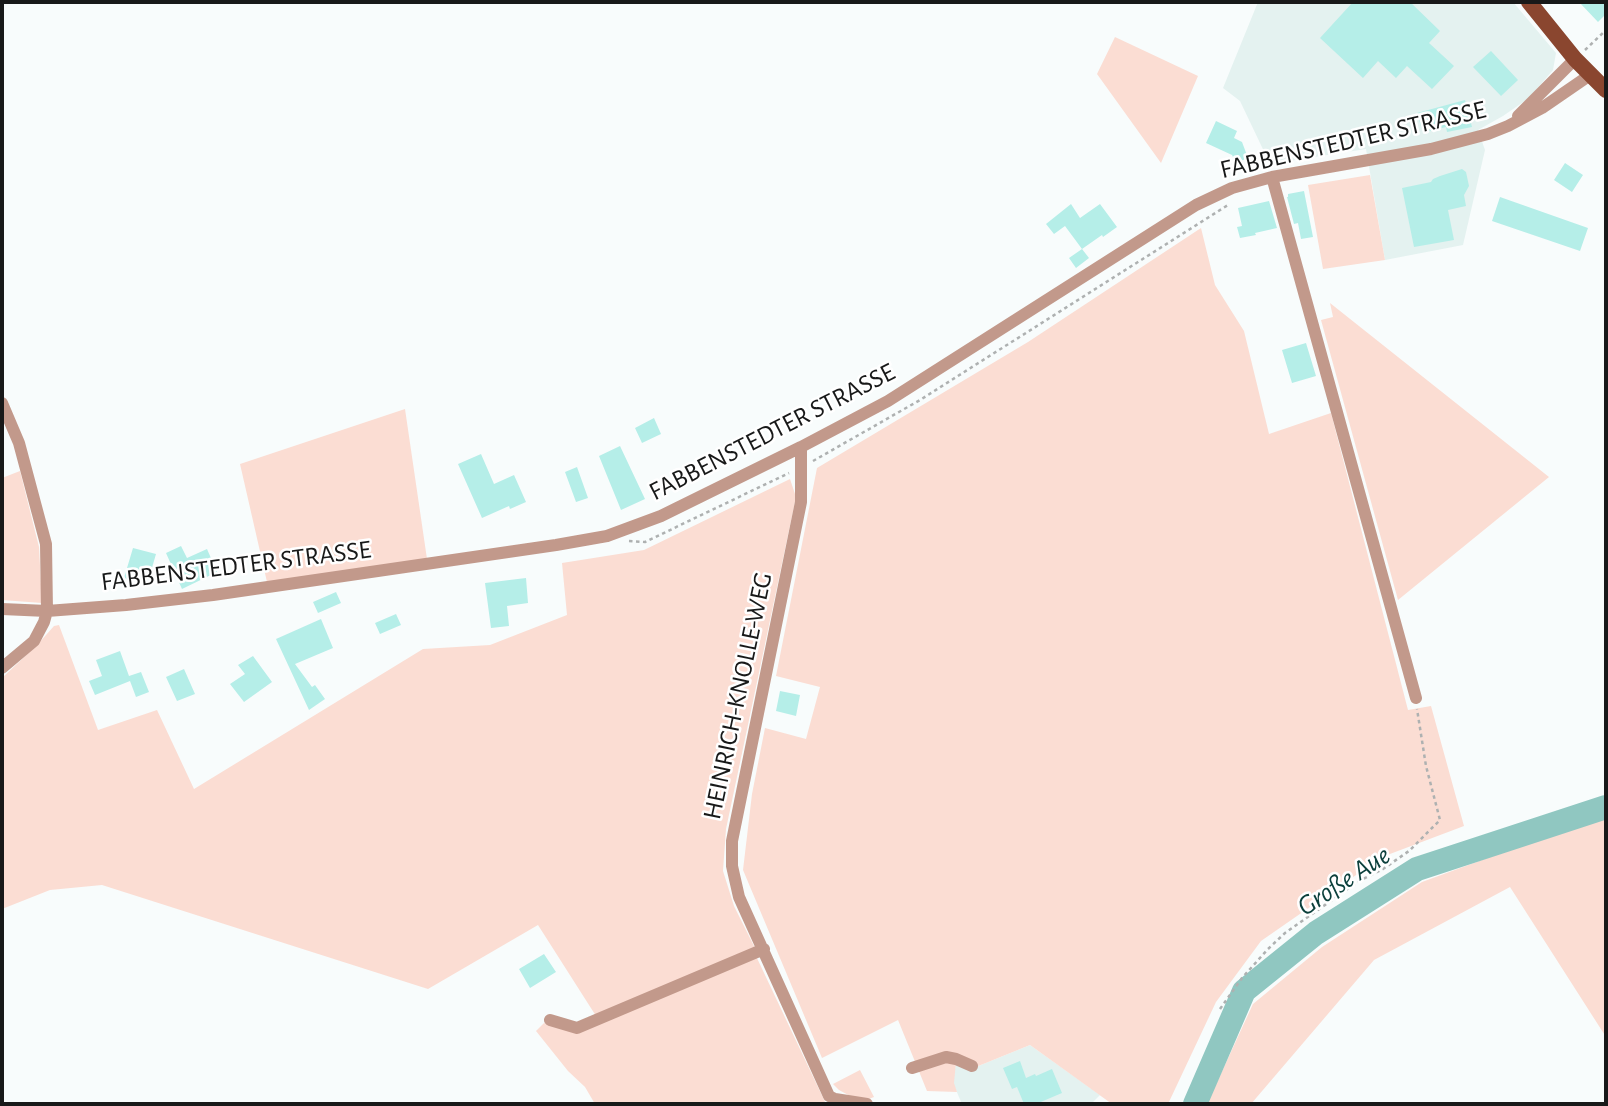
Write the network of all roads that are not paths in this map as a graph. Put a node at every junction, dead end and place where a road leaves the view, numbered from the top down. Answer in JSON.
{"nodes":[{"id":1,"x":1529,"y":2,"type":"edge"},
{"id":2,"x":1575,"y":59,"type":"junction"},
{"id":3,"x":1590,"y":75,"type":"junction"},
{"id":4,"x":1606,"y":90,"type":"edge"},
{"id":5,"x":1508,"y":126,"type":"junction"},
{"id":6,"x":1272,"y":177,"type":"junction"},
{"id":7,"x":2,"y":402,"type":"edge"},
{"id":8,"x":801,"y":447,"type":"junction"},
{"id":9,"x":2,"y":609,"type":"edge"},
{"id":10,"x":47,"y":611,"type":"junction"},
{"id":11,"x":2,"y":668,"type":"edge"},
{"id":12,"x":1416,"y":698,"type":"road end"},
{"id":13,"x":764,"y":949,"type":"junction"},
{"id":14,"x":550,"y":1020,"type":"dead end"},
{"id":15,"x":972,"y":1066,"type":"dead end"},
{"id":16,"x":912,"y":1068,"type":"dead end"},
{"id":17,"x":867,"y":1104,"type":"edge"}],
"edges":[{"from":1,"to":2,"type":"main road"},
{"from":2,"to":3,"type":"main road"},
{"from":2,"to":5,"type":"street","name":"FABBENSTEDTER STRASSE"},
{"from":3,"to":4,"type":"main road"},
{"from":3,"to":5,"type":"street","name":"FABBENSTEDTER STRASSE"},
{"from":5,"to":6,"type":"street","name":"FABBENSTEDTER STRASSE"},
{"from":6,"to":8,"type":"street","name":"FABBENSTEDTER STRASSE"},
{"from":6,"to":12,"type":"street"},
{"from":7,"to":10,"type":"street"},
{"from":8,"to":10,"type":"street","name":"FABBENSTEDTER STRASSE"},
{"from":8,"to":13,"type":"street","name":"HEINRICH-KNOLLE-WEG"},
{"from":9,"to":10,"type":"street","name":"FABBENSTEDTER STRASSE"},
{"from":10,"to":11,"type":"street"},
{"from":13,"to":14,"type":"street"},
{"from":13,"to":17,"type":"street","name":"HEINRICH-KNOLLE-WEG"},
{"from":15,"to":16,"type":"street"}]}
